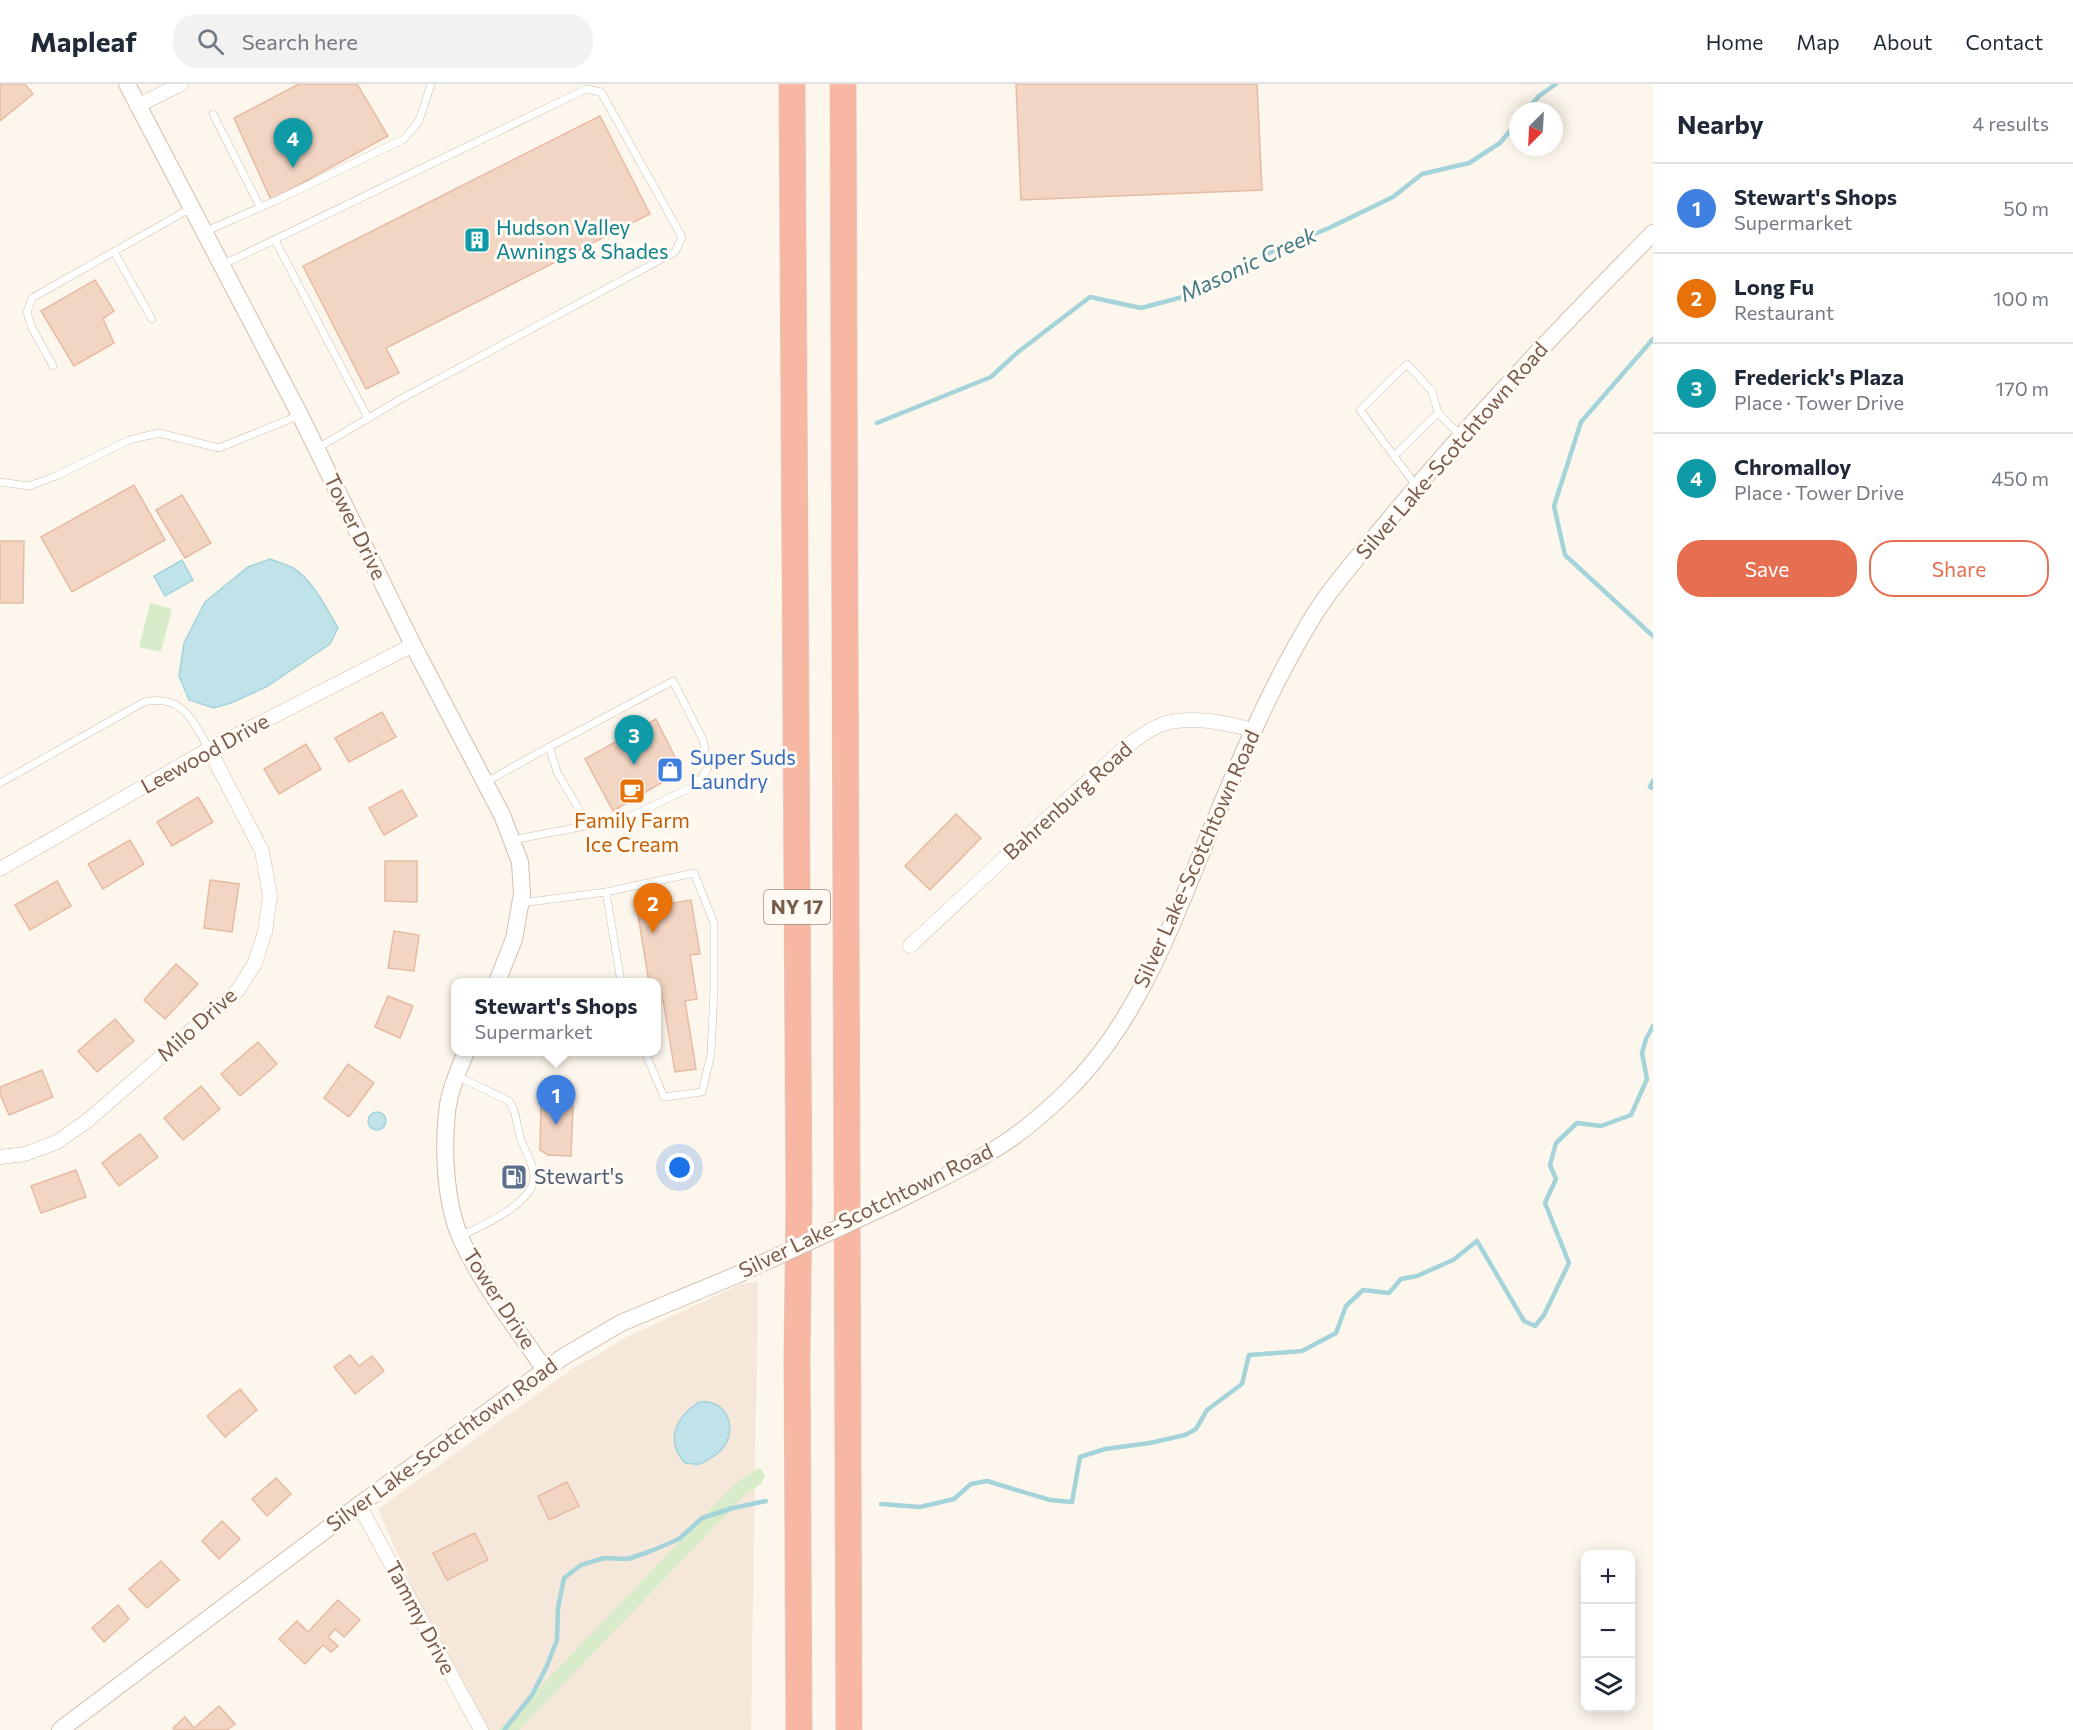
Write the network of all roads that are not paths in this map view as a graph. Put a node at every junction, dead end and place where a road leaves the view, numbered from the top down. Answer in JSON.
{"nodes":[{"id":1,"x":127,"y":84,"type":"edge"},
{"id":2,"x":181,"y":84,"type":"edge"},
{"id":3,"x":431,"y":84,"type":"edge"},
{"id":4,"x":792,"y":84,"type":"edge"},
{"id":5,"x":843,"y":84,"type":"edge"},
{"id":6,"x":137,"y":106,"type":"junction"},
{"id":7,"x":213,"y":114,"type":"dead end"},
{"id":8,"x":260,"y":207,"type":"junction"},
{"id":9,"x":192,"y":208,"type":"junction"},
{"id":10,"x":204,"y":232,"type":"junction"},
{"id":11,"x":1653,"y":233,"type":"edge"},
{"id":12,"x":275,"y":240,"type":"junction"},
{"id":13,"x":114,"y":252,"type":"junction"},
{"id":14,"x":221,"y":265,"type":"junction"},
{"id":15,"x":152,"y":319,"type":"dead end"},
{"id":16,"x":53,"y":366,"type":"dead end"},
{"id":17,"x":1438,"y":413,"type":"junction"},
{"id":18,"x":300,"y":415,"type":"junction"},
{"id":19,"x":368,"y":418,"type":"junction"},
{"id":20,"x":1460,"y":435,"type":"junction"},
{"id":21,"x":316,"y":449,"type":"junction"},
{"id":22,"x":1394,"y":456,"type":"junction"},
{"id":23,"x":0,"y":482,"type":"edge"},
{"id":24,"x":1416,"y":487,"type":"junction"},
{"id":25,"x":413,"y":645,"type":"junction"},
{"id":26,"x":1253,"y":730,"type":"junction"},
{"id":27,"x":549,"y":747,"type":"junction"},
{"id":28,"x":209,"y":749,"type":"junction"},
{"id":29,"x":485,"y":782,"type":"junction"},
{"id":30,"x":0,"y":783,"type":"edge"},
{"id":31,"x":588,"y":825,"type":"junction"},
{"id":32,"x":512,"y":840,"type":"junction"},
{"id":33,"x":0,"y":869,"type":"edge"},
{"id":34,"x":606,"y":892,"type":"junction"},
{"id":35,"x":521,"y":903,"type":"junction"},
{"id":36,"x":910,"y":946,"type":"dead end"},
{"id":37,"x":499,"y":978,"type":"edge"},
{"id":38,"x":620,"y":978,"type":"edge"},
{"id":39,"x":464,"y":1056,"type":"edge"},
{"id":40,"x":647,"y":1056,"type":"edge"},
{"id":41,"x":456,"y":1076,"type":"junction"},
{"id":42,"x":0,"y":1157,"type":"edge"},
{"id":43,"x":460,"y":1236,"type":"junction"},
{"id":44,"x":545,"y":1370,"type":"junction"},
{"id":45,"x":359,"y":1505,"type":"junction"},
{"id":46,"x":60,"y":1730,"type":"edge"},
{"id":47,"x":481,"y":1730,"type":"edge"},
{"id":48,"x":799,"y":1730,"type":"edge"},
{"id":49,"x":849,"y":1730,"type":"edge"}],
"edges":[{"from":1,"to":6,"type":"street","name":"Tower Drive"},
{"from":2,"to":6,"type":"street"},
{"from":3,"to":8,"type":"lane"},
{"from":4,"to":48,"type":"highway","number":"NY 17"},
{"from":5,"to":49,"type":"highway","number":"NY 17"},
{"from":6,"to":9,"type":"street","name":"Tower Drive"},
{"from":7,"to":8,"type":"lane"},
{"from":8,"to":10,"type":"lane"},
{"from":9,"to":10,"type":"street","name":"Tower Drive"},
{"from":9,"to":13,"type":"lane"},
{"from":10,"to":14,"type":"street","name":"Tower Drive"},
{"from":11,"to":20,"type":"street","name":"Silver Lake-Scotchtown Road"},
{"from":12,"to":14,"type":"lane"},
{"from":12,"to":19,"type":"lane"},
{"from":12,"to":19,"type":"lane"},
{"from":13,"to":15,"type":"lane"},
{"from":13,"to":16,"type":"lane"},
{"from":14,"to":18,"type":"street","name":"Tower Drive"},
{"from":17,"to":20,"type":"lane"},
{"from":17,"to":22,"type":"lane"},
{"from":17,"to":22,"type":"lane"},
{"from":18,"to":21,"type":"street","name":"Tower Drive"},
{"from":18,"to":23,"type":"lane"},
{"from":19,"to":21,"type":"lane"},
{"from":20,"to":24,"type":"street","name":"Silver Lake-Scotchtown Road"},
{"from":21,"to":25,"type":"street","name":"Tower Drive"},
{"from":22,"to":24,"type":"lane"},
{"from":24,"to":26,"type":"street","name":"Silver Lake-Scotchtown Road"},
{"from":25,"to":28,"type":"street","name":"Leewood Drive"},
{"from":25,"to":29,"type":"street","name":"Tower Drive"},
{"from":26,"to":36,"type":"street","name":"Bahrenburg Road"},
{"from":26,"to":44,"type":"street","name":"Silver Lake-Scotchtown Road","bridge":true},
{"from":27,"to":29,"type":"lane"},
{"from":27,"to":31,"type":"lane"},
{"from":27,"to":31,"type":"lane"},
{"from":28,"to":30,"type":"lane"},
{"from":28,"to":33,"type":"street","name":"Leewood Drive"},
{"from":28,"to":42,"type":"street","name":"Milo Drive"},
{"from":29,"to":32,"type":"street","name":"Tower Drive"},
{"from":31,"to":32,"type":"lane"},
{"from":32,"to":35,"type":"street","name":"Tower Drive"},
{"from":34,"to":35,"type":"lane"},
{"from":34,"to":38,"type":"lane"},
{"from":34,"to":40,"type":"lane"},
{"from":35,"to":37,"type":"street","name":"Tower Drive"},
{"from":39,"to":41,"type":"street","name":"Tower Drive"},
{"from":41,"to":43,"type":"street","name":"Tower Drive"},
{"from":41,"to":43,"type":"lane"},
{"from":43,"to":44,"type":"street","name":"Tower Drive"},
{"from":44,"to":45,"type":"street","name":"Silver Lake-Scotchtown Road"},
{"from":45,"to":46,"type":"street","name":"Silver Lake-Scotchtown Road"},
{"from":45,"to":47,"type":"street","name":"Tammy Drive"}]}
